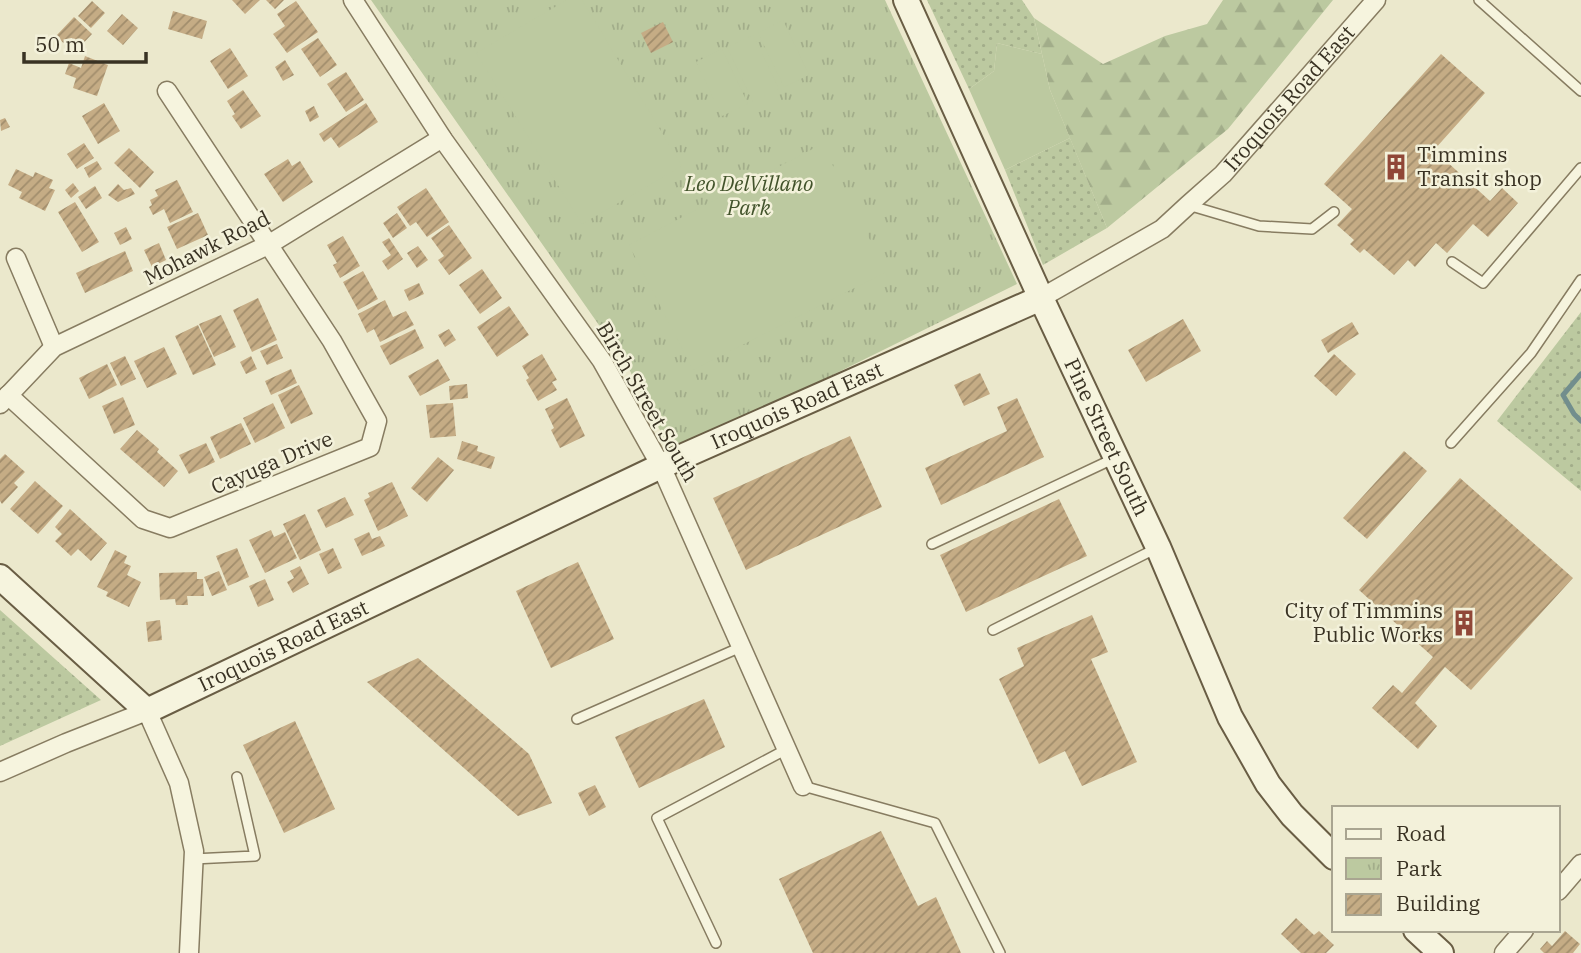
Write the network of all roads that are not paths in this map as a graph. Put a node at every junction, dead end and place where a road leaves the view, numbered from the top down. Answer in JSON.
{"nodes":[{"id":1,"x":353,"y":0,"type":"edge"},
{"id":2,"x":906,"y":0,"type":"edge"},
{"id":3,"x":1376,"y":0,"type":"edge"},
{"id":4,"x":1479,"y":0,"type":"edge"},
{"id":5,"x":167,"y":91,"type":"dead end"},
{"id":6,"x":1581,"y":91,"type":"edge"},
{"id":7,"x":442,"y":138,"type":"junction"},
{"id":8,"x":1581,"y":167,"type":"edge"},
{"id":9,"x":1188,"y":205,"type":"junction"},
{"id":10,"x":1334,"y":212,"type":"dead end"},
{"id":11,"x":268,"y":245,"type":"junction"},
{"id":12,"x":16,"y":258,"type":"dead end"},
{"id":13,"x":1452,"y":262,"type":"dead end"},
{"id":14,"x":1581,"y":279,"type":"edge"},
{"id":15,"x":1041,"y":298,"type":"junction"},
{"id":16,"x":54,"y":347,"type":"junction"},
{"id":17,"x":4,"y":400,"type":"edge"},
{"id":18,"x":1451,"y":443,"type":"dead end"},
{"id":19,"x":1116,"y":458,"type":"junction"},
{"id":20,"x":661,"y":466,"type":"junction"},
{"id":21,"x":932,"y":544,"type":"dead end"},
{"id":22,"x":1158,"y":547,"type":"junction"},
{"id":23,"x":0,"y":577,"type":"edge"},
{"id":24,"x":993,"y":629,"type":"dead end"},
{"id":25,"x":741,"y":647,"type":"junction"},
{"id":26,"x":147,"y":711,"type":"junction"},
{"id":27,"x":577,"y":719,"type":"dead end"},
{"id":28,"x":787,"y":749,"type":"junction"},
{"id":29,"x":0,"y":772,"type":"edge"},
{"id":30,"x":237,"y":777,"type":"dead end"},
{"id":31,"x":803,"y":786,"type":"joint"},
{"id":32,"x":1332,"y":855,"type":"edge"},
{"id":33,"x":193,"y":859,"type":"junction"},
{"id":34,"x":1581,"y":864,"type":"edge"},
{"id":35,"x":1560,"y":889,"type":"edge"},
{"id":36,"x":1418,"y":932,"type":"edge"},
{"id":37,"x":1522,"y":932,"type":"edge"},
{"id":38,"x":716,"y":943,"type":"dead end"},
{"id":39,"x":189,"y":953,"type":"edge"},
{"id":40,"x":1000,"y":953,"type":"edge"},
{"id":41,"x":1441,"y":953,"type":"edge"},
{"id":42,"x":1504,"y":953,"type":"edge"}],
"edges":[{"from":1,"to":7,"type":"street","name":"Birch Street South"},
{"from":2,"to":15,"type":"street","name":"Pine Street South"},
{"from":3,"to":9,"type":"street","name":"Iroquois Road East"},
{"from":4,"to":6,"type":"lane"},
{"from":5,"to":11,"type":"street"},
{"from":7,"to":11,"type":"street","name":"Mohawk Road"},
{"from":7,"to":20,"type":"street","name":"Birch Street South"},
{"from":8,"to":13,"type":"lane"},
{"from":9,"to":10,"type":"lane"},
{"from":9,"to":15,"type":"street","name":"Iroquois Road East"},
{"from":11,"to":16,"type":"street","name":"Mohawk Road"},
{"from":11,"to":17,"type":"street","name":"Cayuga Drive"},
{"from":12,"to":16,"type":"street"},
{"from":14,"to":18,"type":"lane"},
{"from":15,"to":19,"type":"street","name":"Pine Street South"},
{"from":15,"to":20,"type":"street","name":"Iroquois Road East"},
{"from":16,"to":17,"type":"street","name":"Mohawk Road"},
{"from":19,"to":21,"type":"lane"},
{"from":19,"to":22,"type":"street","name":"Pine Street South"},
{"from":20,"to":25,"type":"street","name":"Birch Street South"},
{"from":20,"to":26,"type":"street","name":"Iroquois Road East"},
{"from":22,"to":24,"type":"lane"},
{"from":22,"to":32,"type":"street","name":"Pine Street South"},
{"from":23,"to":26,"type":"street"},
{"from":25,"to":27,"type":"lane"},
{"from":25,"to":28,"type":"street","name":"Birch Street South"},
{"from":26,"to":29,"type":"street"},
{"from":26,"to":33,"type":"street"},
{"from":28,"to":31,"type":"street","name":"Birch Street South"},
{"from":28,"to":38,"type":"lane"},
{"from":30,"to":33,"type":"lane"},
{"from":31,"to":40,"type":"lane"},
{"from":33,"to":39,"type":"street"},
{"from":34,"to":35,"type":"street"},
{"from":36,"to":41,"type":"street"},
{"from":37,"to":42,"type":"street"}]}
